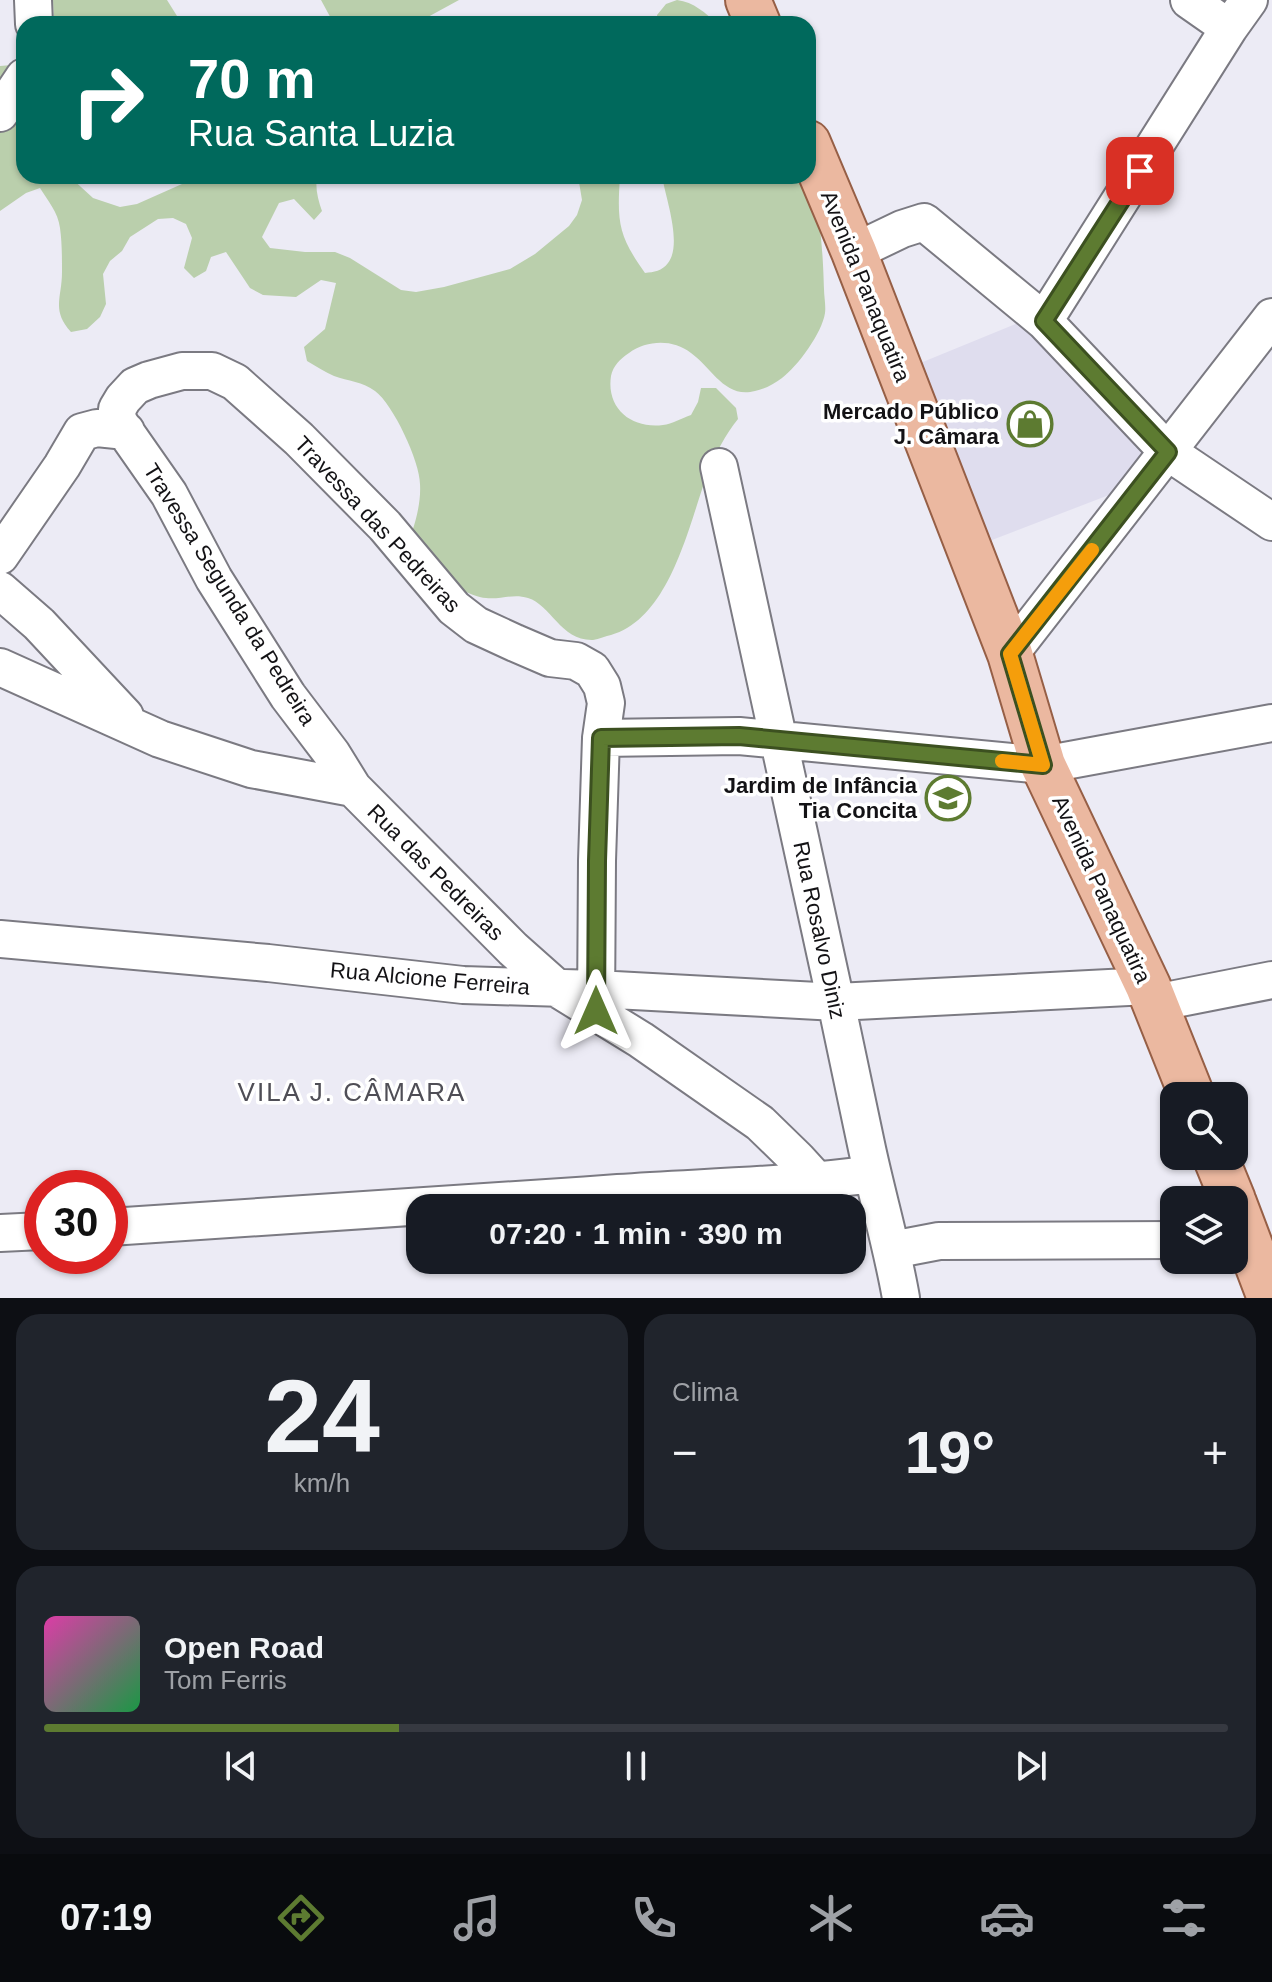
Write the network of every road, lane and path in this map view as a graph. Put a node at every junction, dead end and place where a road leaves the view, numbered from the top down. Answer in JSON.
{"nodes":[{"id":1,"x":1189,"y":0,"type":"edge"},
{"id":2,"x":1239,"y":14,"type":"edge"},
{"id":3,"x":16,"y":89,"type":"edge"},
{"id":4,"x":0,"y":113,"type":"edge"},
{"id":5,"x":816,"y":162,"type":"edge"},
{"id":6,"x":854,"y":252,"type":"junction"},
{"id":7,"x":1272,"y":317,"type":"edge"},
{"id":8,"x":1044,"y":321,"type":"junction"},
{"id":9,"x":124,"y":415,"type":"junction"},
{"id":10,"x":1168,"y":452,"type":"junction"},
{"id":11,"x":719,"y":467,"type":"dead end"},
{"id":12,"x":1272,"y":522,"type":"edge"},
{"id":13,"x":0,"y":556,"type":"edge"},
{"id":14,"x":0,"y":590,"type":"edge"},
{"id":15,"x":1010,"y":654,"type":"junction"},
{"id":16,"x":0,"y":667,"type":"edge"},
{"id":17,"x":1272,"y":723,"type":"edge"},
{"id":18,"x":137,"y":728,"type":"junction"},
{"id":19,"x":601,"y":738,"type":"junction"},
{"id":20,"x":778,"y":739,"type":"junction"},
{"id":21,"x":1043,"y":765,"type":"junction"},
{"id":22,"x":353,"y":788,"type":"junction"},
{"id":23,"x":0,"y":939,"type":"edge"},
{"id":24,"x":1272,"y":980,"type":"edge"},
{"id":25,"x":558,"y":989,"type":"junction"},
{"id":26,"x":1152,"y":995,"type":"junction"},
{"id":27,"x":596,"y":1000,"type":"junction"},
{"id":28,"x":837,"y":1002,"type":"junction"},
{"id":29,"x":1186,"y":1082,"type":"edge"},
{"id":30,"x":872,"y":1174,"type":"junction"},
{"id":31,"x":818,"y":1182,"type":"junction"},
{"id":32,"x":128,"y":1226,"type":"edge"},
{"id":33,"x":24,"y":1232,"type":"edge"},
{"id":34,"x":0,"y":1233,"type":"edge"},
{"id":35,"x":1248,"y":1235,"type":"edge"},
{"id":36,"x":1160,"y":1240,"type":"edge"},
{"id":37,"x":892,"y":1250,"type":"junction"},
{"id":38,"x":901,"y":1298,"type":"edge"},
{"id":39,"x":1270,"y":1298,"type":"edge"}],
"edges":[{"from":1,"to":2,"type":"street"},
{"from":2,"to":8,"type":"street"},
{"from":3,"to":4,"type":"street"},
{"from":5,"to":6,"type":"main road","name":"Avenida Panaquatira"},
{"from":6,"to":8,"type":"street"},
{"from":6,"to":15,"type":"main road","name":"Avenida Panaquatira"},
{"from":7,"to":10,"type":"street"},
{"from":8,"to":10,"type":"street"},
{"from":9,"to":13,"type":"street"},
{"from":9,"to":19,"type":"street","name":"Travessa das Pedreiras"},
{"from":9,"to":22,"type":"street","name":"Travessa Segunda da Pedreira"},
{"from":10,"to":12,"type":"street"},
{"from":10,"to":15,"type":"street"},
{"from":11,"to":20,"type":"street","name":"Rua Rosalvo Diniz"},
{"from":14,"to":18,"type":"street"},
{"from":15,"to":21,"type":"main road","name":"Avenida Panaquatira"},
{"from":16,"to":18,"type":"street","name":"Rua das Pedreiras"},
{"from":17,"to":21,"type":"street"},
{"from":18,"to":22,"type":"street","name":"Rua das Pedreiras"},
{"from":19,"to":20,"type":"street"},
{"from":19,"to":27,"type":"street","name":"Travessa das Pedreiras"},
{"from":20,"to":21,"type":"street"},
{"from":20,"to":28,"type":"street","name":"Rua Rosalvo Diniz"},
{"from":21,"to":26,"type":"main road","name":"Avenida Panaquatira"},
{"from":22,"to":25,"type":"street","name":"Rua das Pedreiras"},
{"from":23,"to":25,"type":"street","name":"Rua Alcione Ferreira"},
{"from":24,"to":26,"type":"street","name":"Rua Alcione Ferreira"},
{"from":25,"to":27,"type":"street","name":"Rua Alcione Ferreira"},
{"from":26,"to":28,"type":"street","name":"Rua Alcione Ferreira"},
{"from":26,"to":29,"type":"main road","name":"Avenida Panaquatira"},
{"from":27,"to":28,"type":"street","name":"Rua Alcione Ferreira"},
{"from":27,"to":31,"type":"street"},
{"from":28,"to":30,"type":"street","name":"Rua Rosalvo Diniz"},
{"from":30,"to":31,"type":"street"},
{"from":30,"to":37,"type":"street","name":"Rua Rosalvo Diniz"},
{"from":31,"to":32,"type":"street"},
{"from":33,"to":34,"type":"street"},
{"from":35,"to":39,"type":"main road"},
{"from":36,"to":37,"type":"street"},
{"from":37,"to":38,"type":"street","name":"Rua Rosalvo Diniz"}]}
